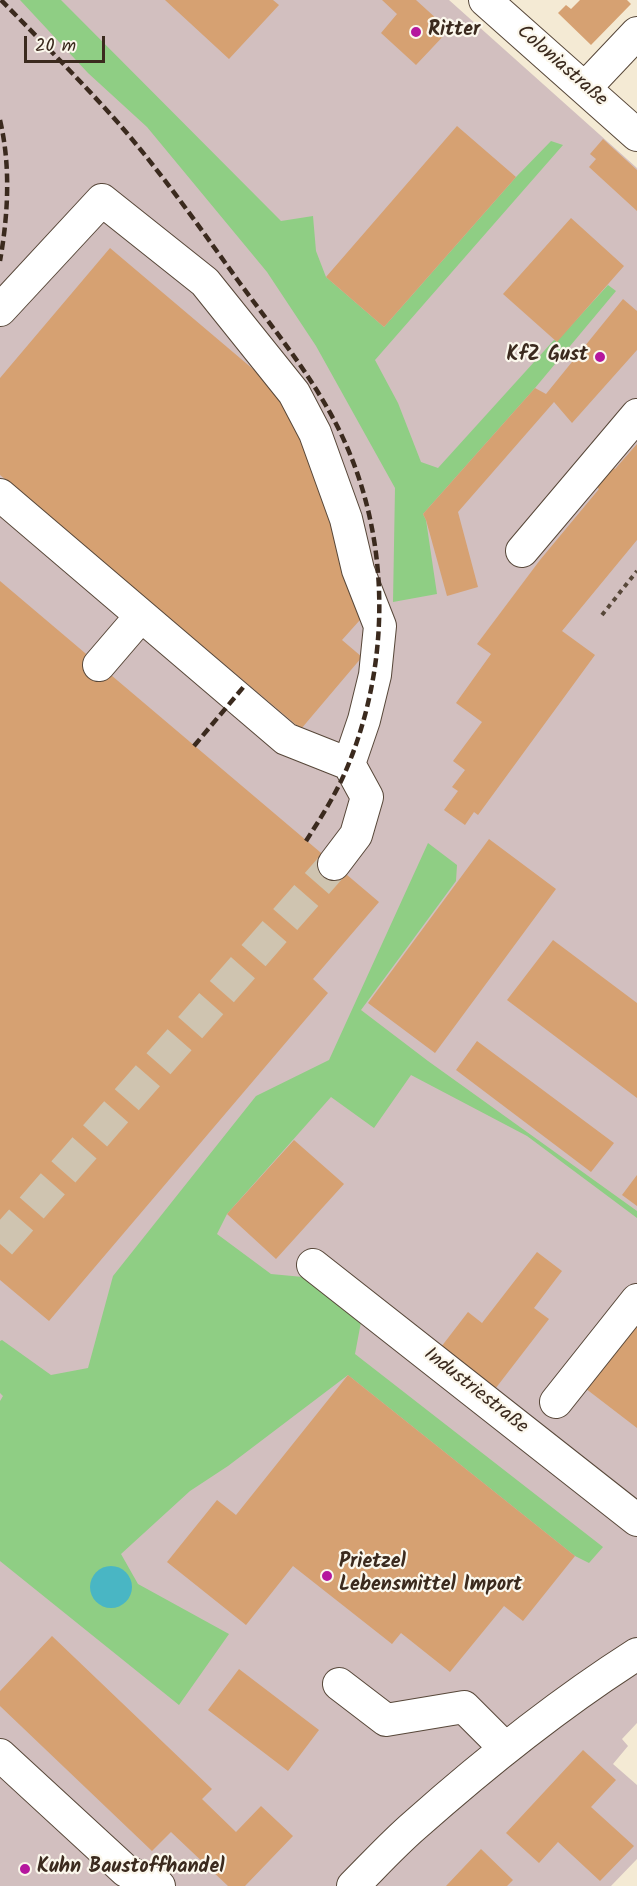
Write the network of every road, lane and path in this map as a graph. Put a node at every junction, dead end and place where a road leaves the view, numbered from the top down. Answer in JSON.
{"nodes":[{"id":1,"x":485,"y":0,"type":"edge"},
{"id":2,"x":637,"y":33,"type":"edge"},
{"id":3,"x":585,"y":88,"type":"junction"},
{"id":4,"x":637,"y":135,"type":"edge"},
{"id":5,"x":0,"y":310,"type":"edge"},
{"id":6,"x":637,"y":415,"type":"edge"},
{"id":7,"x":0,"y":495,"type":"edge"},
{"id":8,"x":522,"y":551,"type":"dead end"},
{"id":9,"x":637,"y":571,"type":"edge"},
{"id":10,"x":602,"y":615,"type":"dead end"},
{"id":11,"x":141,"y":616,"type":"junction"},
{"id":12,"x":99,"y":665,"type":"dead end"},
{"id":13,"x":349,"y":764,"type":"junction"},
{"id":14,"x":334,"y":864,"type":"tunnel mouth"},
{"id":15,"x":313,"y":1265,"type":"dead end"},
{"id":16,"x":637,"y":1300,"type":"edge"},
{"id":17,"x":556,"y":1402,"type":"dead end"},
{"id":18,"x":637,"y":1520,"type":"edge"},
{"id":19,"x":637,"y":1654,"type":"edge"},
{"id":20,"x":339,"y":1684,"type":"dead end"},
{"id":21,"x":505,"y":1748,"type":"junction"},
{"id":22,"x":0,"y":1755,"type":"edge"},
{"id":23,"x":119,"y":1879,"type":"edge"},
{"id":24,"x":159,"y":1886,"type":"edge"},
{"id":25,"x":353,"y":1886,"type":"edge"}],
"edges":[{"from":1,"to":3,"type":"street","name":"Coloniastraße"},
{"from":2,"to":3,"type":"street"},
{"from":3,"to":4,"type":"street","name":"Coloniastraße"},
{"from":5,"to":13,"type":"street"},
{"from":6,"to":8,"type":"street"},
{"from":7,"to":11,"type":"street"},
{"from":9,"to":10,"type":"path"},
{"from":11,"to":12,"type":"street"},
{"from":11,"to":13,"type":"street"},
{"from":13,"to":14,"type":"street"},
{"from":15,"to":18,"type":"street","name":"Industriestraße"},
{"from":16,"to":17,"type":"street"},
{"from":19,"to":21,"type":"street"},
{"from":20,"to":21,"type":"street"},
{"from":21,"to":25,"type":"street"},
{"from":22,"to":23,"type":"street"},
{"from":23,"to":24,"type":"street"}]}
